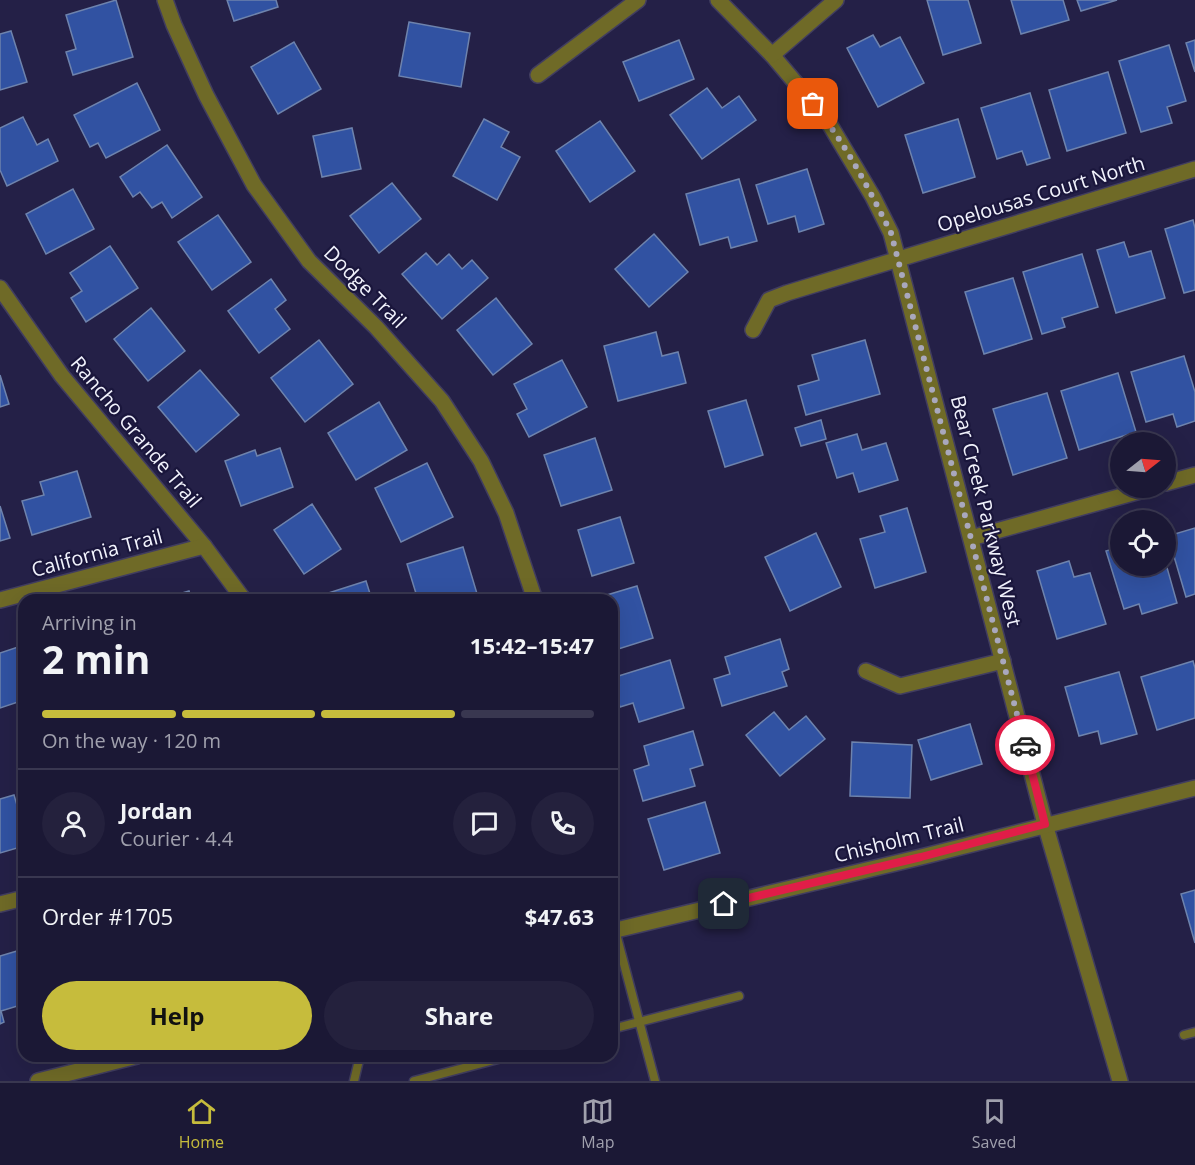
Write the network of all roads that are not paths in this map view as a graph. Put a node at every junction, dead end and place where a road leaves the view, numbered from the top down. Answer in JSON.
{"nodes":[{"id":1,"x":165,"y":0,"type":"edge"},
{"id":2,"x":638,"y":0,"type":"edge"},
{"id":3,"x":718,"y":0,"type":"edge"},
{"id":4,"x":836,"y":0,"type":"edge"},
{"id":5,"x":772,"y":54,"type":"junction"},
{"id":6,"x":538,"y":75,"type":"dead end"},
{"id":7,"x":1195,"y":169,"type":"edge"},
{"id":8,"x":900,"y":258,"type":"junction"},
{"id":9,"x":2,"y":296,"type":"edge"},
{"id":10,"x":753,"y":330,"type":"dead end"},
{"id":11,"x":1195,"y":475,"type":"edge"},
{"id":12,"x":1176,"y":480,"type":"edge"},
{"id":13,"x":1115,"y":498,"type":"edge"},
{"id":14,"x":971,"y":538,"type":"junction"},
{"id":15,"x":204,"y":546,"type":"junction"},
{"id":16,"x":23,"y":594,"type":"edge"},
{"id":17,"x":240,"y":594,"type":"edge"},
{"id":18,"x":533,"y":594,"type":"edge"},
{"id":19,"x":18,"y":595,"type":"edge"},
{"id":20,"x":0,"y":600,"type":"edge"},
{"id":21,"x":1003,"y":661,"type":"junction"},
{"id":22,"x":866,"y":671,"type":"dead end"},
{"id":23,"x":1195,"y":788,"type":"edge"},
{"id":24,"x":1045,"y":824,"type":"junction"},
{"id":25,"x":18,"y":900,"type":"edge"},
{"id":26,"x":0,"y":904,"type":"edge"},
{"id":27,"x":618,"y":925,"type":"edge"},
{"id":28,"x":618,"y":944,"type":"edge"},
{"id":29,"x":739,"y":996,"type":"dead end"},
{"id":30,"x":639,"y":1022,"type":"junction"},
{"id":31,"x":618,"y":1027,"type":"edge"},
{"id":32,"x":1195,"y":1032,"type":"edge"},
{"id":33,"x":1184,"y":1035,"type":"dead end"},
{"id":34,"x":114,"y":1062,"type":"edge"},
{"id":35,"x":359,"y":1062,"type":"edge"},
{"id":36,"x":486,"y":1062,"type":"edge"},
{"id":37,"x":38,"y":1081,"type":"edge"},
{"id":38,"x":354,"y":1081,"type":"edge"},
{"id":39,"x":414,"y":1081,"type":"edge"},
{"id":40,"x":655,"y":1081,"type":"edge"},
{"id":41,"x":1120,"y":1081,"type":"edge"}],
"edges":[{"from":1,"to":18,"type":"street","name":"Dodge Trail"},
{"from":2,"to":6,"type":"street"},
{"from":3,"to":5,"type":"street","name":"Bear Creek Parkway West"},
{"from":4,"to":5,"type":"street"},
{"from":5,"to":8,"type":"street","name":"Bear Creek Parkway West"},
{"from":7,"to":8,"type":"street","name":"Opelousas Court North"},
{"from":8,"to":10,"type":"street","name":"Opelousas Court North"},
{"from":8,"to":14,"type":"street","name":"Bear Creek Parkway West"},
{"from":9,"to":15,"type":"street","name":"Rancho Grande Trail"},
{"from":11,"to":12,"type":"street"},
{"from":13,"to":14,"type":"street"},
{"from":14,"to":21,"type":"street","name":"Bear Creek Parkway West"},
{"from":15,"to":16,"type":"street","name":"California Trail"},
{"from":15,"to":17,"type":"street","name":"Rancho Grande Trail"},
{"from":19,"to":20,"type":"street","name":"California Trail"},
{"from":21,"to":22,"type":"street"},
{"from":21,"to":24,"type":"street","name":"Bear Creek Parkway West"},
{"from":23,"to":24,"type":"street","name":"Chisholm Trail"},
{"from":24,"to":27,"type":"street","name":"Chisholm Trail"},
{"from":24,"to":41,"type":"street","name":"Bear Creek Parkway West"},
{"from":25,"to":26,"type":"street"},
{"from":28,"to":30,"type":"lane"},
{"from":29,"to":30,"type":"lane"},
{"from":30,"to":31,"type":"lane"},
{"from":30,"to":40,"type":"lane"},
{"from":32,"to":33,"type":"lane"},
{"from":34,"to":37,"type":"street"},
{"from":35,"to":38,"type":"lane"},
{"from":36,"to":39,"type":"lane"}]}
